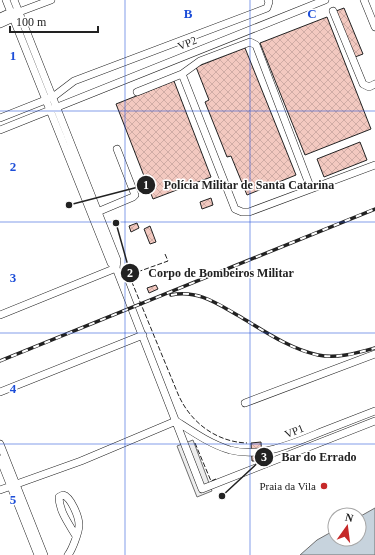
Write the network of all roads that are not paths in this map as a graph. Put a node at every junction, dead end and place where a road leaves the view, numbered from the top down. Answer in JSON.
{"nodes":[{"id":1,"x":6,"y":0,"type":"edge"},
{"id":2,"x":14,"y":0,"type":"edge"},
{"id":3,"x":51,"y":0,"type":"edge"},
{"id":4,"x":268,"y":0,"type":"edge"},
{"id":5,"x":325,"y":0,"type":"edge"},
{"id":6,"x":364,"y":0,"type":"edge"},
{"id":7,"x":333,"y":11,"type":"dead end"},
{"id":8,"x":19,"y":12,"type":"junction"},
{"id":9,"x":12,"y":15,"type":"junction"},
{"id":10,"x":0,"y":17,"type":"edge"},
{"id":11,"x":0,"y":24,"type":"edge"},
{"id":12,"x":375,"y":26,"type":"edge"},
{"id":13,"x":182,"y":74,"type":"junction"},
{"id":14,"x":375,"y":84,"type":"edge"},
{"id":15,"x":137,"y":92,"type":"dead end"},
{"id":16,"x":49,"y":98,"type":"junction"},
{"id":17,"x":53,"y":109,"type":"junction"},
{"id":18,"x":0,"y":118,"type":"edge"},
{"id":19,"x":0,"y":130,"type":"edge"},
{"id":20,"x":117,"y":149,"type":"dead end"},
{"id":21,"x":375,"y":165,"type":"edge"},
{"id":22,"x":311,"y":189,"type":"junction"},
{"id":23,"x":95,"y":213,"type":"junction"},
{"id":24,"x":116,"y":268,"type":"junction"},
{"id":25,"x":0,"y":315,"type":"edge"},
{"id":26,"x":143,"y":335,"type":"junction"},
{"id":27,"x":375,"y":354,"type":"edge"},
{"id":28,"x":0,"y":392,"type":"edge"},
{"id":29,"x":245,"y":403,"type":"dead end"},
{"id":30,"x":375,"y":411,"type":"edge"},
{"id":31,"x":176,"y":421,"type":"junction"},
{"id":32,"x":375,"y":421,"type":"edge"},
{"id":33,"x":0,"y":444,"type":"edge"},
{"id":34,"x":0,"y":459,"type":"edge"},
{"id":35,"x":13,"y":484,"type":"junction"},
{"id":36,"x":0,"y":490,"type":"edge"},
{"id":37,"x":33,"y":534,"type":"junction"},
{"id":38,"x":76,"y":536,"type":"junction"},
{"id":39,"x":38,"y":555,"type":"edge"},
{"id":40,"x":44,"y":555,"type":"edge"},
{"id":41,"x":68,"y":555,"type":"edge"}],
"edges":[{"from":1,"to":9,"type":"street"},
{"from":2,"to":8,"type":"street"},
{"from":3,"to":8,"type":"street"},
{"from":4,"to":16,"type":"street"},
{"from":5,"to":17,"type":"street","name":"VP2"},
{"from":6,"to":12,"type":"street"},
{"from":7,"to":14,"type":"street"},
{"from":8,"to":9,"type":"street"},
{"from":8,"to":16,"type":"street"},
{"from":9,"to":10,"type":"street"},
{"from":9,"to":11,"type":"street"},
{"from":9,"to":16,"type":"street"},
{"from":13,"to":15,"type":"street"},
{"from":13,"to":22,"type":"street"},
{"from":13,"to":22,"type":"street"},
{"from":16,"to":17,"type":"street"},
{"from":16,"to":18,"type":"street"},
{"from":17,"to":19,"type":"street","name":"VP2"},
{"from":17,"to":23,"type":"street"},
{"from":20,"to":23,"type":"street"},
{"from":21,"to":22,"type":"street"},
{"from":23,"to":24,"type":"street"},
{"from":24,"to":25,"type":"street"},
{"from":24,"to":26,"type":"street"},
{"from":26,"to":28,"type":"street"},
{"from":26,"to":31,"type":"street"},
{"from":27,"to":29,"type":"street"},
{"from":30,"to":31,"type":"street","name":"VP1"},
{"from":31,"to":32,"type":"street"},
{"from":31,"to":35,"type":"street"},
{"from":33,"to":35,"type":"street"},
{"from":34,"to":35,"type":"street"},
{"from":35,"to":36,"type":"street"},
{"from":35,"to":37,"type":"street"},
{"from":37,"to":39,"type":"street"},
{"from":37,"to":40,"type":"street"},
{"from":38,"to":38,"type":"street"},
{"from":38,"to":41,"type":"street"}]}
